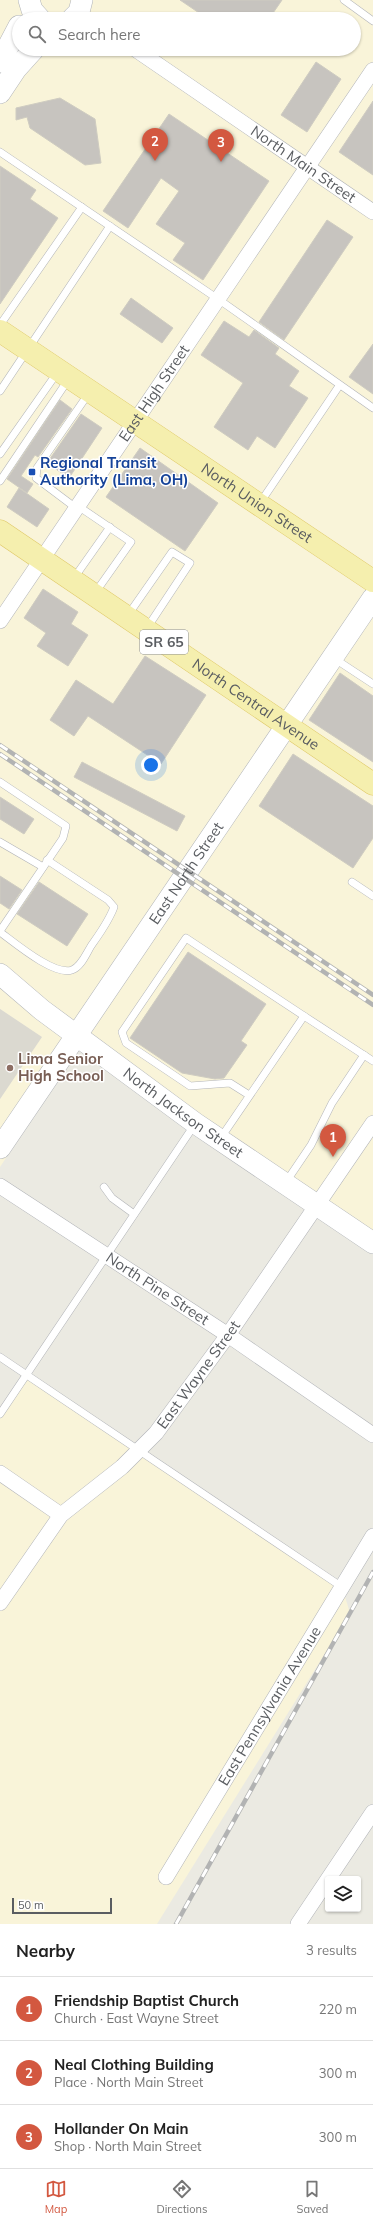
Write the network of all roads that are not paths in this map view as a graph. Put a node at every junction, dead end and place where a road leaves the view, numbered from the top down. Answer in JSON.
{"nodes":[{"id":1,"x":344,"y":0,"type":"edge"},
{"id":2,"x":361,"y":12,"type":"edge"},
{"id":3,"x":361,"y":12,"type":"edge"},
{"id":4,"x":373,"y":21,"type":"edge"},
{"id":5,"x":12,"y":39,"type":"edge"},
{"id":6,"x":28,"y":56,"type":"edge"},
{"id":7,"x":145,"y":56,"type":"edge"},
{"id":8,"x":0,"y":62,"type":"edge"},
{"id":9,"x":373,"y":70,"type":"edge"},
{"id":10,"x":0,"y":93,"type":"edge"},
{"id":11,"x":0,"y":152,"type":"edge"},
{"id":12,"x":308,"y":167,"type":"junction"},
{"id":13,"x":82,"y":207,"type":"junction"},
{"id":14,"x":373,"y":212,"type":"edge"},
{"id":15,"x":110,"y":226,"type":"junction"},
{"id":16,"x":218,"y":299,"type":"junction"},
{"id":17,"x":0,"y":325,"type":"edge"},
{"id":18,"x":0,"y":331,"type":"edge"},
{"id":19,"x":26,"y":350,"type":"junction"},
{"id":20,"x":64,"y":375,"type":"junction"},
{"id":21,"x":339,"y":386,"type":"junction"},
{"id":22,"x":0,"y":391,"type":"edge"},
{"id":23,"x":90,"y":392,"type":"junction"},
{"id":24,"x":373,"y":408,"type":"edge"},
{"id":25,"x":135,"y":421,"type":"junction"},
{"id":26,"x":0,"y":454,"type":"edge"},
{"id":27,"x":0,"y":481,"type":"edge"},
{"id":28,"x":259,"y":504,"type":"junction"},
{"id":29,"x":77,"y":507,"type":"junction"},
{"id":30,"x":110,"y":528,"type":"junction"},
{"id":31,"x":0,"y":531,"type":"edge"},
{"id":32,"x":42,"y":559,"type":"junction"},
{"id":33,"x":72,"y":580,"type":"junction"},
{"id":34,"x":373,"y":581,"type":"edge"},
{"id":35,"x":94,"y":595,"type":"junction"},
{"id":36,"x":373,"y":598,"type":"edge"},
{"id":37,"x":127,"y":617,"type":"junction"},
{"id":38,"x":0,"y":621,"type":"edge"},
{"id":39,"x":146,"y":630,"type":"junction"},
{"id":40,"x":333,"y":658,"type":"junction"},
{"id":41,"x":373,"y":684,"type":"edge"},
{"id":42,"x":287,"y":725,"type":"junction"},
{"id":43,"x":0,"y":782,"type":"edge"},
{"id":44,"x":373,"y":784,"type":"edge"},
{"id":45,"x":0,"y":842,"type":"edge"},
{"id":46,"x":47,"y":860,"type":"junction"},
{"id":47,"x":43,"y":867,"type":"junction"},
{"id":48,"x":352,"y":882,"type":"dead end"},
{"id":49,"x":373,"y":896,"type":"edge"},
{"id":50,"x":0,"y":932,"type":"edge"},
{"id":51,"x":0,"y":974,"type":"edge"},
{"id":52,"x":304,"y":1016,"type":"junction"},
{"id":53,"x":76,"y":1036,"type":"junction"},
{"id":54,"x":364,"y":1055,"type":"junction"},
{"id":55,"x":373,"y":1061,"type":"edge"},
{"id":56,"x":249,"y":1095,"type":"junction"},
{"id":57,"x":195,"y":1123,"type":"junction"},
{"id":58,"x":373,"y":1123,"type":"edge"},
{"id":59,"x":219,"y":1139,"type":"junction"},
{"id":60,"x":0,"y":1148,"type":"edge"},
{"id":61,"x":285,"y":1183,"type":"junction"},
{"id":62,"x":0,"y":1186,"type":"edge"},
{"id":63,"x":104,"y":1186,"type":"dead end"},
{"id":64,"x":317,"y":1205,"type":"junction"},
{"id":65,"x":134,"y":1214,"type":"junction"},
{"id":66,"x":373,"y":1243,"type":"edge"},
{"id":67,"x":106,"y":1256,"type":"junction"},
{"id":68,"x":228,"y":1335,"type":"junction"},
{"id":69,"x":0,"y":1357,"type":"edge"},
{"id":70,"x":27,"y":1375,"type":"junction"},
{"id":71,"x":0,"y":1414,"type":"edge"},
{"id":72,"x":373,"y":1435,"type":"edge"},
{"id":73,"x":139,"y":1450,"type":"junction"},
{"id":74,"x":0,"y":1473,"type":"edge"},
{"id":75,"x":61,"y":1515,"type":"junction"},
{"id":76,"x":373,"y":1536,"type":"edge"},
{"id":77,"x":342,"y":1587,"type":"junction"},
{"id":78,"x":0,"y":1604,"type":"edge"},
{"id":79,"x":373,"y":1812,"type":"edge"},
{"id":80,"x":166,"y":1877,"type":"dead end"},
{"id":81,"x":298,"y":1924,"type":"edge"}],
"edges":[{"from":1,"to":2,"type":"lane"},
{"from":3,"to":4,"type":"lane"},
{"from":5,"to":8,"type":"main road"},
{"from":6,"to":10,"type":"main road"},
{"from":7,"to":12,"type":"street","name":"North Main Street"},
{"from":9,"to":12,"type":"street","name":"East High Street"},
{"from":11,"to":13,"type":"lane"},
{"from":12,"to":14,"type":"street","name":"North Main Street"},
{"from":12,"to":16,"type":"street","name":"East High Street"},
{"from":13,"to":15,"type":"lane"},
{"from":13,"to":17,"type":"lane"},
{"from":15,"to":16,"type":"lane"},
{"from":15,"to":19,"type":"lane"},
{"from":16,"to":21,"type":"lane"},
{"from":16,"to":25,"type":"street","name":"East High Street"},
{"from":18,"to":19,"type":"main road","name":"North Union Street"},
{"from":19,"to":20,"type":"main road","name":"North Union Street"},
{"from":19,"to":22,"type":"lane"},
{"from":20,"to":23,"type":"main road","name":"North Union Street"},
{"from":20,"to":26,"type":"lane"},
{"from":20,"to":27,"type":"lane"},
{"from":21,"to":24,"type":"lane"},
{"from":21,"to":28,"type":"lane"},
{"from":23,"to":25,"type":"main road","name":"North Union Street"},
{"from":23,"to":29,"type":"lane"},
{"from":25,"to":28,"type":"main road","name":"North Union Street"},
{"from":25,"to":29,"type":"street","name":"East High Street"},
{"from":28,"to":34,"type":"main road","name":"North Union Street"},
{"from":29,"to":30,"type":"lane"},
{"from":29,"to":32,"type":"street","name":"East High Street"},
{"from":30,"to":33,"type":"lane"},
{"from":30,"to":35,"type":"lane"},
{"from":31,"to":32,"type":"main road","name":"North Central Avenue","number":"SR 65"},
{"from":32,"to":33,"type":"main road","name":"North Central Avenue","number":"SR 65"},
{"from":32,"to":38,"type":"street","name":"East High Street"},
{"from":33,"to":35,"type":"main road","name":"North Central Avenue","number":"SR 65"},
{"from":35,"to":37,"type":"main road","name":"North Central Avenue","number":"SR 65"},
{"from":36,"to":40,"type":"main road","name":"East North Street"},
{"from":37,"to":39,"type":"main road","name":"North Central Avenue","number":"SR 65"},
{"from":37,"to":39,"type":"lane"},
{"from":39,"to":42,"type":"main road","name":"North Central Avenue","number":"SR 65"},
{"from":40,"to":41,"type":"lane"},
{"from":40,"to":42,"type":"main road","name":"East North Street"},
{"from":42,"to":44,"type":"main road","name":"North Central Avenue","number":"SR 65"},
{"from":42,"to":53,"type":"main road","name":"East North Street"},
{"from":43,"to":46,"type":"lane"},
{"from":45,"to":47,"type":"lane"},
{"from":46,"to":47,"type":"lane"},
{"from":46,"to":50,"type":"lane"},
{"from":47,"to":50,"type":"lane"},
{"from":48,"to":49,"type":"lane"},
{"from":51,"to":53,"type":"main road","name":"North Jackson Street"},
{"from":52,"to":54,"type":"lane"},
{"from":52,"to":56,"type":"lane"},
{"from":52,"to":56,"type":"lane"},
{"from":53,"to":57,"type":"main road","name":"North Jackson Street"},
{"from":53,"to":60,"type":"main road","name":"East North Street"},
{"from":54,"to":55,"type":"lane"},
{"from":54,"to":61,"type":"lane"},
{"from":56,"to":59,"type":"lane"},
{"from":57,"to":59,"type":"main road","name":"North Jackson Street"},
{"from":57,"to":65,"type":"lane"},
{"from":58,"to":64,"type":"street","name":"East Wayne Street"},
{"from":59,"to":61,"type":"main road","name":"North Jackson Street"},
{"from":61,"to":64,"type":"main road","name":"North Jackson Street"},
{"from":62,"to":67,"type":"street","name":"North Pine Street"},
{"from":63,"to":65,"type":"lane"},
{"from":64,"to":66,"type":"main road","name":"North Jackson Street"},
{"from":64,"to":68,"type":"street","name":"East Wayne Street"},
{"from":65,"to":67,"type":"lane"},
{"from":67,"to":68,"type":"street","name":"North Pine Street"},
{"from":67,"to":70,"type":"lane"},
{"from":68,"to":72,"type":"street","name":"North Pine Street"},
{"from":68,"to":73,"type":"street","name":"East Wayne Street"},
{"from":69,"to":70,"type":"lane"},
{"from":70,"to":71,"type":"lane"},
{"from":70,"to":73,"type":"lane"},
{"from":73,"to":75,"type":"street","name":"East Wayne Street"},
{"from":73,"to":77,"type":"lane"},
{"from":74,"to":75,"type":"street"},
{"from":75,"to":78,"type":"street","name":"East Wayne Street"},
{"from":76,"to":77,"type":"street","name":"East Pennsylvania Avenue"},
{"from":77,"to":80,"type":"street","name":"East Pennsylvania Avenue"},
{"from":79,"to":81,"type":"street"}]}
